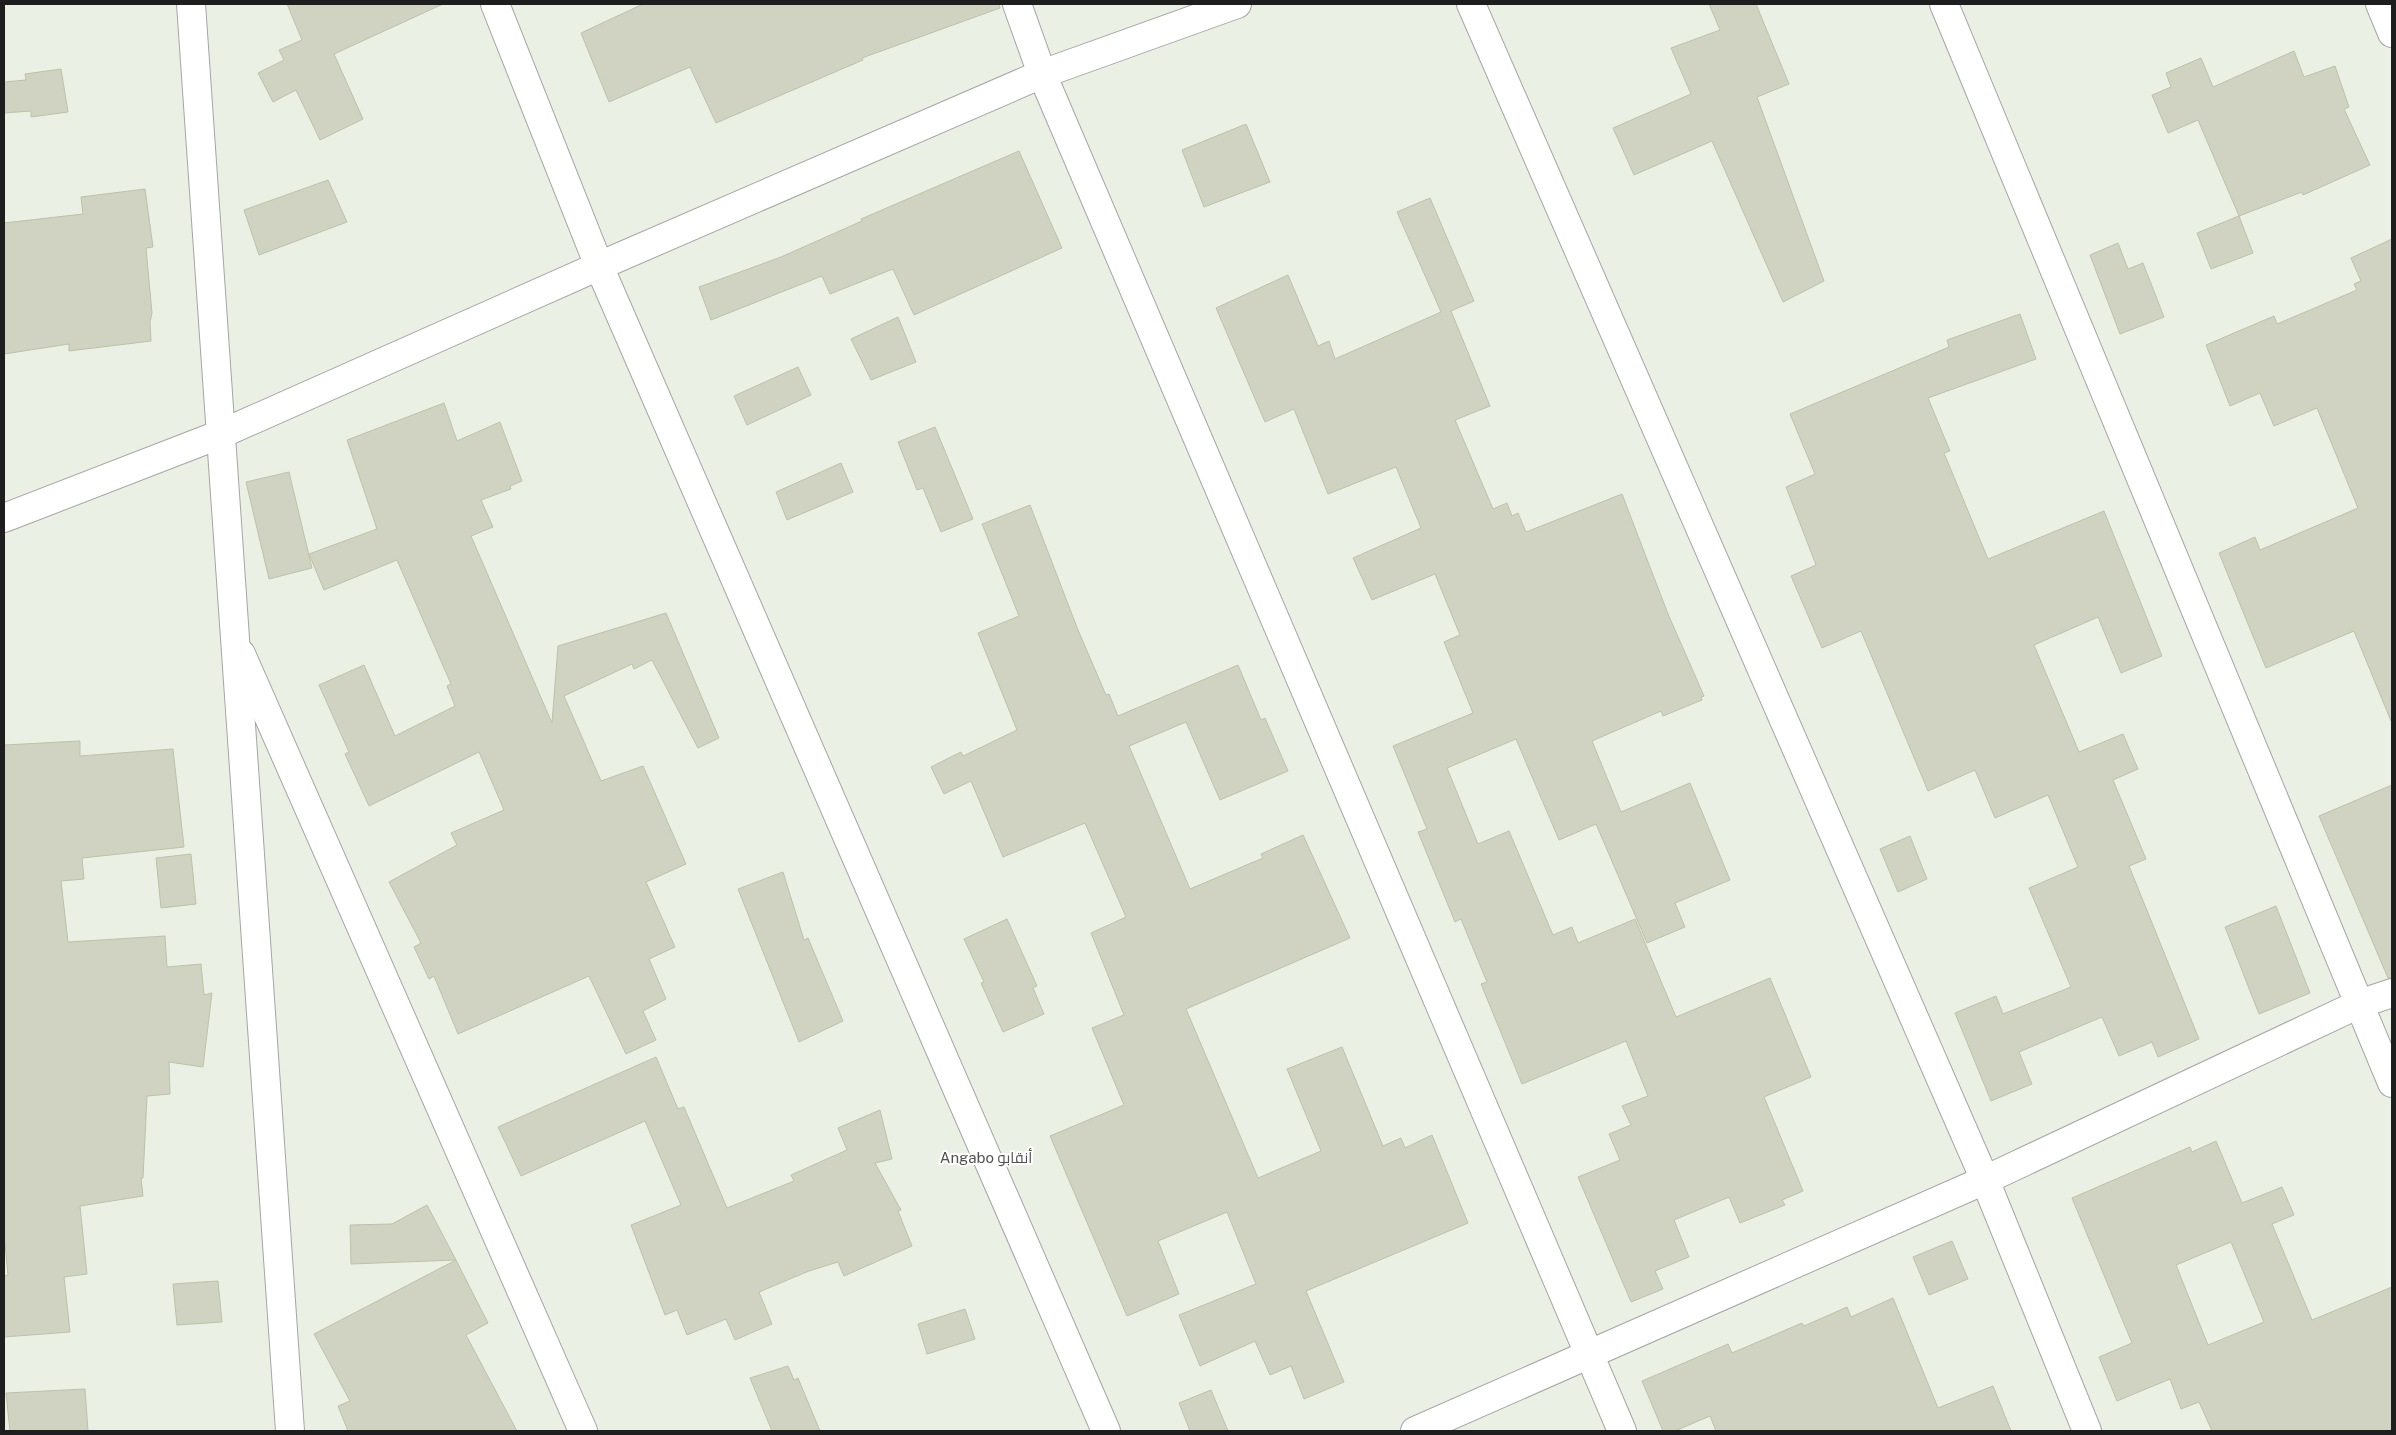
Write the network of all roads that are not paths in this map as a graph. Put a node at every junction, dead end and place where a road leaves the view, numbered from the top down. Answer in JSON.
{"nodes":[{"id":1,"x":191,"y":4,"type":"edge"},
{"id":2,"x":495,"y":4,"type":"edge"},
{"id":3,"x":1017,"y":4,"type":"edge"},
{"id":4,"x":1236,"y":4,"type":"edge"},
{"id":5,"x":1471,"y":4,"type":"edge"},
{"id":6,"x":1944,"y":4,"type":"edge"},
{"id":7,"x":2380,"y":4,"type":"edge"},
{"id":8,"x":2392,"y":33,"type":"edge"},
{"id":9,"x":1042,"y":74,"type":"junction"},
{"id":10,"x":598,"y":266,"type":"junction"},
{"id":11,"x":221,"y":434,"type":"junction"},
{"id":12,"x":4,"y":518,"type":"edge"},
{"id":13,"x":234,"y":637,"type":"junction"},
{"id":14,"x":2392,"y":992,"type":"edge"},
{"id":15,"x":2359,"y":1004,"type":"junction"},
{"id":16,"x":2392,"y":1083,"type":"edge"},
{"id":17,"x":1984,"y":1180,"type":"junction"},
{"id":18,"x":1589,"y":1354,"type":"junction"},
{"id":19,"x":290,"y":1431,"type":"edge"},
{"id":20,"x":582,"y":1431,"type":"edge"},
{"id":21,"x":1106,"y":1431,"type":"edge"},
{"id":22,"x":1415,"y":1431,"type":"edge"},
{"id":23,"x":1622,"y":1431,"type":"edge"},
{"id":24,"x":2087,"y":1431,"type":"edge"}],
"edges":[{"from":1,"to":11,"type":"street"},
{"from":2,"to":10,"type":"street"},
{"from":3,"to":9,"type":"street"},
{"from":4,"to":9,"type":"street"},
{"from":5,"to":17,"type":"street"},
{"from":6,"to":15,"type":"street"},
{"from":7,"to":8,"type":"street"},
{"from":9,"to":10,"type":"street"},
{"from":9,"to":18,"type":"street"},
{"from":10,"to":11,"type":"street"},
{"from":10,"to":21,"type":"street"},
{"from":11,"to":12,"type":"street"},
{"from":11,"to":13,"type":"street"},
{"from":13,"to":19,"type":"street"},
{"from":13,"to":20,"type":"street"},
{"from":14,"to":15,"type":"street"},
{"from":15,"to":16,"type":"street"},
{"from":15,"to":17,"type":"street"},
{"from":17,"to":18,"type":"street"},
{"from":17,"to":24,"type":"street"},
{"from":18,"to":22,"type":"street"},
{"from":18,"to":23,"type":"street"}]}
